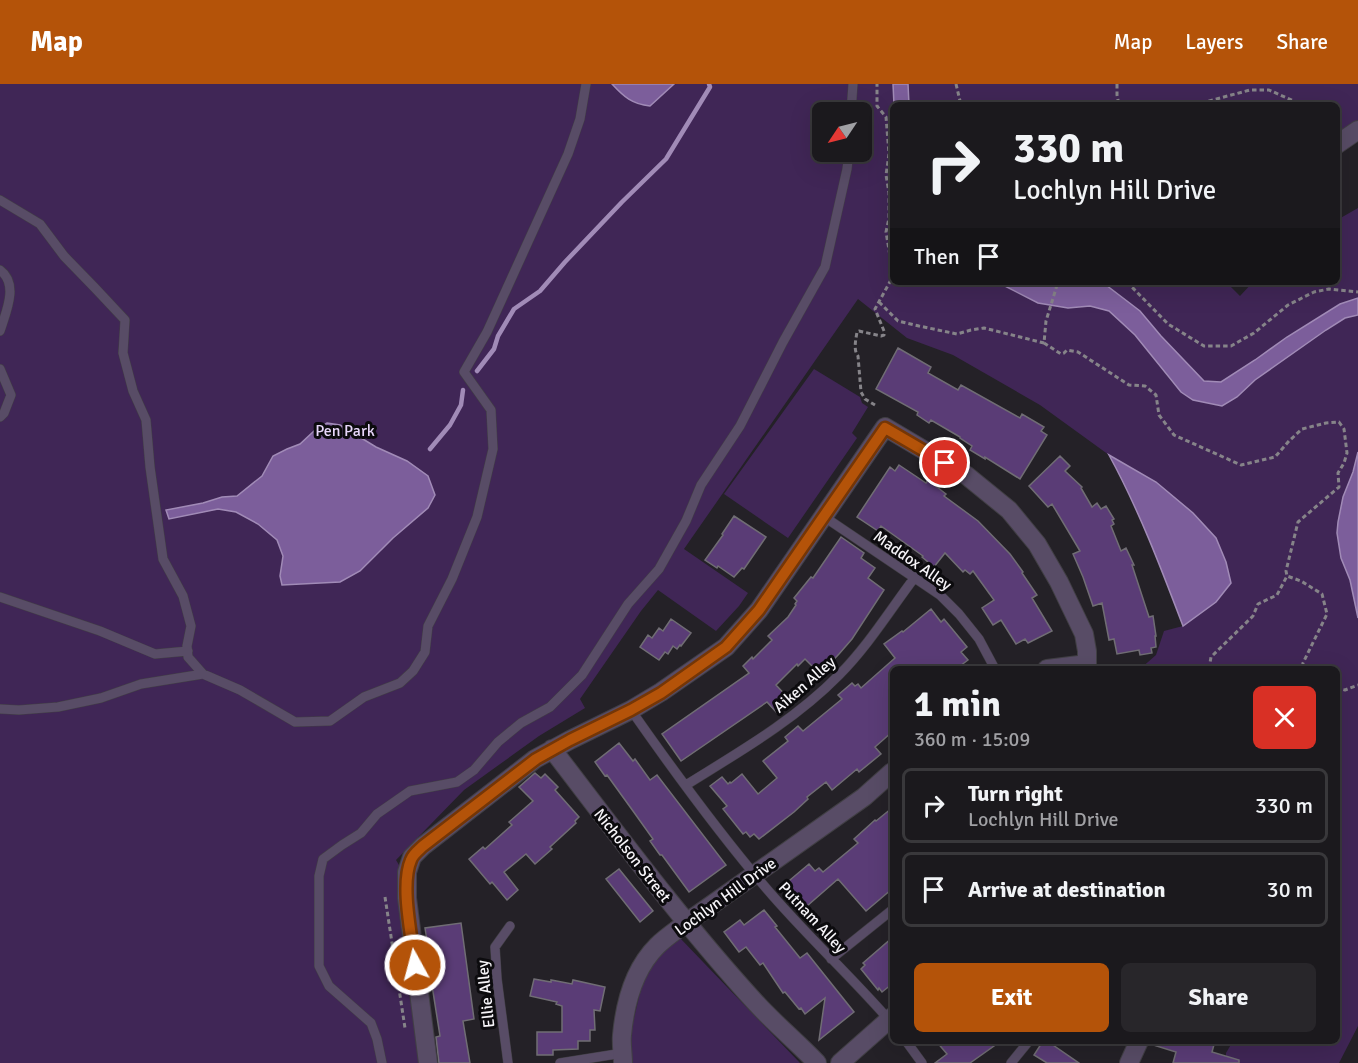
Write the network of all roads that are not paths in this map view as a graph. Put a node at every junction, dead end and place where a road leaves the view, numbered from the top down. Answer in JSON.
{"nodes":[{"id":1,"x":586,"y":84,"type":"edge"},
{"id":2,"x":853,"y":84,"type":"edge"},
{"id":3,"x":852,"y":102,"type":"edge"},
{"id":4,"x":1358,"y":130,"type":"edge"},
{"id":5,"x":1340,"y":143,"type":"edge"},
{"id":6,"x":848,"y":162,"type":"edge"},
{"id":7,"x":0,"y":200,"type":"edge"},
{"id":8,"x":0,"y":270,"type":"edge"},
{"id":9,"x":0,"y":331,"type":"edge"},
{"id":10,"x":0,"y":369,"type":"edge"},
{"id":11,"x":0,"y":417,"type":"edge"},
{"id":12,"x":824,"y":516,"type":"junction"},
{"id":13,"x":915,"y":577,"type":"junction"},
{"id":14,"x":0,"y":597,"type":"edge"},
{"id":15,"x":188,"y":651,"type":"junction"},
{"id":16,"x":993,"y":666,"type":"edge"},
{"id":17,"x":1087,"y":666,"type":"edge"},
{"id":18,"x":203,"y":674,"type":"junction"},
{"id":19,"x":0,"y":709,"type":"edge"},
{"id":20,"x":631,"y":710,"type":"junction"},
{"id":21,"x":552,"y":749,"type":"junction"},
{"id":22,"x":890,"y":774,"type":"edge"},
{"id":23,"x":686,"y":785,"type":"junction"},
{"id":24,"x":755,"y":875,"type":"junction"},
{"id":25,"x":890,"y":912,"type":"edge"},
{"id":26,"x":686,"y":923,"type":"junction"},
{"id":27,"x":510,"y":926,"type":"dead end"},
{"id":28,"x":831,"y":959,"type":"junction"},
{"id":29,"x":890,"y":1019,"type":"edge"},
{"id":30,"x":890,"y":1021,"type":"edge"},
{"id":31,"x":908,"y":1044,"type":"edge"},
{"id":32,"x":1027,"y":1044,"type":"edge"},
{"id":33,"x":1138,"y":1044,"type":"edge"},
{"id":34,"x":623,"y":1058,"type":"edge"},
{"id":35,"x":381,"y":1063,"type":"edge"},
{"id":36,"x":428,"y":1063,"type":"edge"},
{"id":37,"x":508,"y":1063,"type":"edge"},
{"id":38,"x":560,"y":1063,"type":"edge"},
{"id":39,"x":817,"y":1063,"type":"edge"},
{"id":40,"x":840,"y":1063,"type":"edge"},
{"id":41,"x":922,"y":1063,"type":"edge"},
{"id":42,"x":1011,"y":1063,"type":"edge"},
{"id":43,"x":1129,"y":1063,"type":"edge"}],
"edges":[{"from":1,"to":18,"type":"lane"},
{"from":2,"to":3,"type":"lane"},
{"from":4,"to":5,"type":"street"},
{"from":6,"to":35,"type":"lane"},
{"from":7,"to":15,"type":"lane"},
{"from":8,"to":9,"type":"lane"},
{"from":10,"to":11,"type":"lane"},
{"from":12,"to":13,"type":"lane","name":"Maddox Alley"},
{"from":12,"to":17,"type":"street"},
{"from":12,"to":20,"type":"street"},
{"from":13,"to":16,"type":"lane","name":"Maddox Alley"},
{"from":13,"to":23,"type":"lane","name":"Aiken Alley"},
{"from":14,"to":15,"type":"lane"},
{"from":15,"to":18,"type":"lane"},
{"from":18,"to":19,"type":"lane"},
{"from":20,"to":21,"type":"street"},
{"from":20,"to":23,"type":"lane","name":"Putnam Alley"},
{"from":21,"to":26,"type":"street","name":"Nicholson Street"},
{"from":21,"to":36,"type":"street"},
{"from":22,"to":24,"type":"street","name":"Lochlyn Hill Drive"},
{"from":23,"to":24,"type":"lane","name":"Putnam Alley"},
{"from":24,"to":26,"type":"street","name":"Lochlyn Hill Drive"},
{"from":24,"to":28,"type":"lane","name":"Putnam Alley"},
{"from":25,"to":28,"type":"lane"},
{"from":26,"to":34,"type":"street","name":"Lochlyn Hill Drive"},
{"from":26,"to":39,"type":"street","name":"Nicholson Street"},
{"from":27,"to":37,"type":"lane","name":"Ellie Alley"},
{"from":28,"to":29,"type":"lane","name":"Putnam Alley"},
{"from":30,"to":40,"type":"street"},
{"from":31,"to":41,"type":"lane"},
{"from":32,"to":42,"type":"lane"},
{"from":33,"to":43,"type":"street"},
{"from":34,"to":38,"type":"lane"}]}
